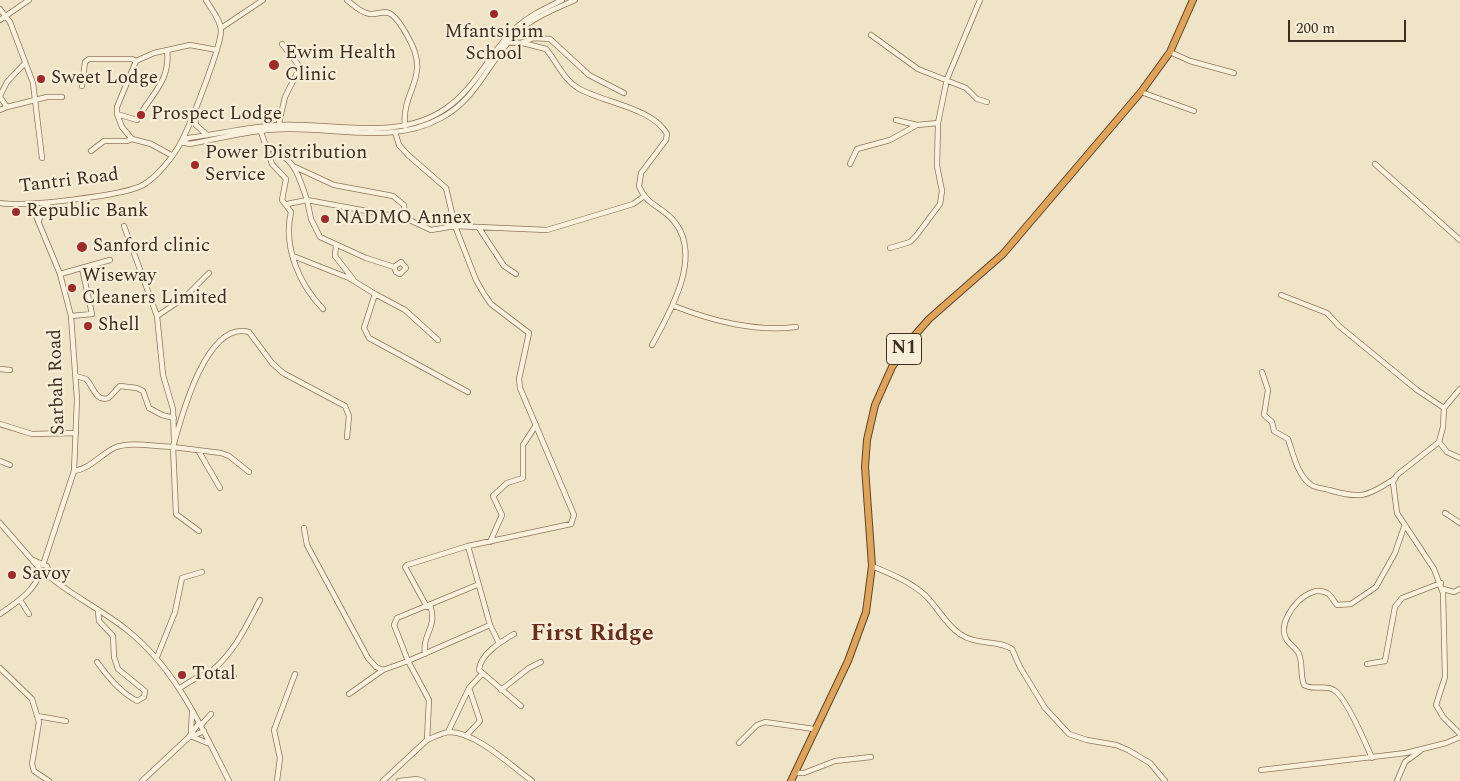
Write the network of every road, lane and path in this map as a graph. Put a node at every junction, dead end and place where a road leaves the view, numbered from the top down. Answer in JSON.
{"nodes":[{"id":1,"x":29,"y":0,"type":"edge"},
{"id":2,"x":206,"y":0,"type":"edge"},
{"id":3,"x":263,"y":0,"type":"edge"},
{"id":4,"x":346,"y":0,"type":"edge"},
{"id":5,"x":562,"y":0,"type":"edge"},
{"id":6,"x":576,"y":0,"type":"edge"},
{"id":7,"x":980,"y":0,"type":"edge"},
{"id":8,"x":1193,"y":0,"type":"edge"},
{"id":9,"x":0,"y":9,"type":"edge"},
{"id":10,"x":6,"y":16,"type":"junction"},
{"id":11,"x":0,"y":20,"type":"edge"},
{"id":12,"x":221,"y":28,"type":"junction"},
{"id":13,"x":871,"y":35,"type":"dead end"},
{"id":14,"x":506,"y":42,"type":"junction"},
{"id":15,"x":523,"y":43,"type":"junction"},
{"id":16,"x":282,"y":44,"type":"dead end"},
{"id":17,"x":167,"y":50,"type":"junction"},
{"id":18,"x":217,"y":50,"type":"junction"},
{"id":19,"x":1170,"y":52,"type":"junction"},
{"id":20,"x":136,"y":61,"type":"junction"},
{"id":21,"x":24,"y":64,"type":"junction"},
{"id":22,"x":1234,"y":73,"type":"dead end"},
{"id":23,"x":947,"y":80,"type":"junction"},
{"id":24,"x":82,"y":86,"type":"dead end"},
{"id":25,"x":1141,"y":92,"type":"junction"},
{"id":26,"x":624,"y":93,"type":"dead end"},
{"id":27,"x":0,"y":96,"type":"edge"},
{"id":28,"x":62,"y":97,"type":"dead end"},
{"id":29,"x":36,"y":100,"type":"junction"},
{"id":30,"x":987,"y":102,"type":"dead end"},
{"id":31,"x":7,"y":107,"type":"junction"},
{"id":32,"x":194,"y":109,"type":"junction"},
{"id":33,"x":0,"y":110,"type":"edge"},
{"id":34,"x":1194,"y":111,"type":"dead end"},
{"id":35,"x":117,"y":114,"type":"junction"},
{"id":36,"x":896,"y":120,"type":"dead end"},
{"id":37,"x":938,"y":123,"type":"junction"},
{"id":38,"x":916,"y":125,"type":"junction"},
{"id":39,"x":405,"y":126,"type":"junction"},
{"id":40,"x":278,"y":127,"type":"junction"},
{"id":41,"x":260,"y":130,"type":"junction"},
{"id":42,"x":395,"y":132,"type":"junction"},
{"id":43,"x":207,"y":135,"type":"junction"},
{"id":44,"x":132,"y":139,"type":"junction"},
{"id":45,"x":181,"y":142,"type":"junction"},
{"id":46,"x":267,"y":146,"type":"junction"},
{"id":47,"x":91,"y":151,"type":"dead end"},
{"id":48,"x":171,"y":155,"type":"junction"},
{"id":49,"x":42,"y":158,"type":"dead end"},
{"id":50,"x":850,"y":164,"type":"dead end"},
{"id":51,"x":1375,"y":164,"type":"dead end"},
{"id":52,"x":295,"y":168,"type":"junction"},
{"id":53,"x":643,"y":197,"type":"junction"},
{"id":54,"x":307,"y":200,"type":"junction"},
{"id":55,"x":49,"y":202,"type":"junction"},
{"id":56,"x":0,"y":203,"type":"edge"},
{"id":57,"x":31,"y":204,"type":"junction"},
{"id":58,"x":287,"y":204,"type":"junction"},
{"id":59,"x":405,"y":218,"type":"junction"},
{"id":60,"x":39,"y":221,"type":"junction"},
{"id":61,"x":124,"y":226,"type":"dead end"},
{"id":62,"x":455,"y":226,"type":"junction"},
{"id":63,"x":480,"y":228,"type":"junction"},
{"id":64,"x":1460,"y":240,"type":"edge"},
{"id":65,"x":336,"y":245,"type":"junction"},
{"id":66,"x":890,"y":248,"type":"dead end"},
{"id":67,"x":293,"y":256,"type":"junction"},
{"id":68,"x":110,"y":260,"type":"dead end"},
{"id":69,"x":394,"y":267,"type":"dead end"},
{"id":70,"x":82,"y":268,"type":"junction"},
{"id":71,"x":209,"y":273,"type":"dead end"},
{"id":72,"x":60,"y":274,"type":"junction"},
{"id":73,"x":516,"y":274,"type":"dead end"},
{"id":74,"x":355,"y":281,"type":"junction"},
{"id":75,"x":375,"y":294,"type":"junction"},
{"id":76,"x":1281,"y":295,"type":"dead end"},
{"id":77,"x":674,"y":306,"type":"junction"},
{"id":78,"x":323,"y":309,"type":"dead end"},
{"id":79,"x":71,"y":316,"type":"junction"},
{"id":80,"x":157,"y":316,"type":"junction"},
{"id":81,"x":796,"y":327,"type":"dead end"},
{"id":82,"x":438,"y":340,"type":"dead end"},
{"id":83,"x":652,"y":345,"type":"dead end"},
{"id":84,"x":0,"y":369,"type":"edge"},
{"id":85,"x":10,"y":370,"type":"dead end"},
{"id":86,"x":1262,"y":372,"type":"dead end"},
{"id":87,"x":76,"y":376,"type":"junction"},
{"id":88,"x":1460,"y":389,"type":"edge"},
{"id":89,"x":468,"y":392,"type":"dead end"},
{"id":90,"x":1444,"y":408,"type":"junction"},
{"id":91,"x":174,"y":418,"type":"junction"},
{"id":92,"x":0,"y":424,"type":"edge"},
{"id":93,"x":536,"y":425,"type":"junction"},
{"id":94,"x":76,"y":433,"type":"junction"},
{"id":95,"x":347,"y":438,"type":"dead end"},
{"id":96,"x":174,"y":441,"type":"junction"},
{"id":97,"x":1439,"y":442,"type":"junction"},
{"id":98,"x":173,"y":447,"type":"junction"},
{"id":99,"x":198,"y":450,"type":"junction"},
{"id":100,"x":1460,"y":458,"type":"edge"},
{"id":101,"x":0,"y":461,"type":"edge"},
{"id":102,"x":10,"y":464,"type":"dead end"},
{"id":103,"x":74,"y":471,"type":"junction"},
{"id":104,"x":249,"y":472,"type":"dead end"},
{"id":105,"x":1394,"y":479,"type":"junction"},
{"id":106,"x":220,"y":488,"type":"dead end"},
{"id":107,"x":1445,"y":513,"type":"dead end"},
{"id":108,"x":0,"y":523,"type":"edge"},
{"id":109,"x":1460,"y":524,"type":"edge"},
{"id":110,"x":1404,"y":527,"type":"junction"},
{"id":111,"x":304,"y":528,"type":"dead end"},
{"id":112,"x":199,"y":531,"type":"dead end"},
{"id":113,"x":490,"y":542,"type":"junction"},
{"id":114,"x":468,"y":546,"type":"junction"},
{"id":115,"x":872,"y":566,"type":"junction"},
{"id":116,"x":44,"y":569,"type":"junction"},
{"id":117,"x":202,"y":572,"type":"dead end"},
{"id":118,"x":1441,"y":583,"type":"junction"},
{"id":119,"x":477,"y":585,"type":"junction"},
{"id":120,"x":1443,"y":589,"type":"junction"},
{"id":121,"x":1460,"y":590,"type":"edge"},
{"id":122,"x":20,"y":600,"type":"junction"},
{"id":123,"x":260,"y":600,"type":"dead end"},
{"id":124,"x":429,"y":606,"type":"junction"},
{"id":125,"x":98,"y":611,"type":"junction"},
{"id":126,"x":0,"y":614,"type":"edge"},
{"id":127,"x":29,"y":614,"type":"dead end"},
{"id":128,"x":490,"y":625,"type":"junction"},
{"id":129,"x":514,"y":634,"type":"dead end"},
{"id":130,"x":499,"y":643,"type":"junction"},
{"id":131,"x":425,"y":654,"type":"junction"},
{"id":132,"x":157,"y":657,"type":"junction"},
{"id":133,"x":408,"y":661,"type":"junction"},
{"id":134,"x":97,"y":662,"type":"dead end"},
{"id":135,"x":541,"y":662,"type":"dead end"},
{"id":136,"x":1367,"y":664,"type":"dead end"},
{"id":137,"x":0,"y":668,"type":"edge"},
{"id":138,"x":383,"y":670,"type":"junction"},
{"id":139,"x":212,"y":671,"type":"junction"},
{"id":140,"x":295,"y":674,"type":"dead end"},
{"id":141,"x":482,"y":674,"type":"junction"},
{"id":142,"x":234,"y":677,"type":"dead end"},
{"id":143,"x":180,"y":688,"type":"junction"},
{"id":144,"x":469,"y":688,"type":"junction"},
{"id":145,"x":501,"y":690,"type":"junction"},
{"id":146,"x":349,"y":694,"type":"dead end"},
{"id":147,"x":520,"y":706,"type":"dead end"},
{"id":148,"x":192,"y":710,"type":"junction"},
{"id":149,"x":210,"y":714,"type":"dead end"},
{"id":150,"x":37,"y":716,"type":"junction"},
{"id":151,"x":66,"y":721,"type":"dead end"},
{"id":152,"x":200,"y":724,"type":"junction"},
{"id":153,"x":814,"y":728,"type":"junction"},
{"id":154,"x":204,"y":731,"type":"junction"},
{"id":155,"x":448,"y":732,"type":"junction"},
{"id":156,"x":1460,"y":735,"type":"edge"},
{"id":157,"x":191,"y":736,"type":"junction"},
{"id":158,"x":466,"y":736,"type":"junction"},
{"id":159,"x":427,"y":740,"type":"junction"},
{"id":160,"x":739,"y":742,"type":"dead end"},
{"id":161,"x":210,"y":744,"type":"junction"},
{"id":162,"x":1420,"y":750,"type":"junction"},
{"id":163,"x":871,"y":757,"type":"dead end"},
{"id":164,"x":1372,"y":758,"type":"junction"},
{"id":165,"x":1261,"y":770,"type":"dead end"},
{"id":166,"x":794,"y":773,"type":"junction"},
{"id":167,"x":49,"y":781,"type":"edge"},
{"id":168,"x":142,"y":781,"type":"edge"},
{"id":169,"x":229,"y":781,"type":"edge"},
{"id":170,"x":277,"y":781,"type":"edge"},
{"id":171,"x":383,"y":781,"type":"edge"},
{"id":172,"x":399,"y":781,"type":"edge"},
{"id":173,"x":423,"y":781,"type":"edge"},
{"id":174,"x":532,"y":781,"type":"edge"},
{"id":175,"x":791,"y":781,"type":"edge"},
{"id":176,"x":1165,"y":781,"type":"edge"},
{"id":177,"x":1397,"y":781,"type":"edge"}],
"edges":[{"from":1,"to":10,"type":"street"},
{"from":2,"to":12,"type":"street"},
{"from":3,"to":12,"type":"street"},
{"from":4,"to":39,"type":"street"},
{"from":5,"to":14,"type":"street"},
{"from":6,"to":14,"type":"street"},
{"from":7,"to":23,"type":"street"},
{"from":8,"to":19,"type":"highway","number":"N1"},
{"from":9,"to":10,"type":"street"},
{"from":10,"to":11,"type":"street"},
{"from":10,"to":21,"type":"street"},
{"from":12,"to":18,"type":"street","name":"Tantri Road"},
{"from":13,"to":23,"type":"street"},
{"from":14,"to":15,"type":"street"},
{"from":14,"to":39,"type":"street"},
{"from":14,"to":42,"type":"street"},
{"from":15,"to":26,"type":"street"},
{"from":15,"to":53,"type":"street"},
{"from":16,"to":40,"type":"street"},
{"from":17,"to":18,"type":"street"},
{"from":17,"to":20,"type":"street"},
{"from":17,"to":35,"type":"street"},
{"from":18,"to":32,"type":"street","name":"Tantri Road"},
{"from":19,"to":22,"type":"street"},
{"from":19,"to":25,"type":"highway","number":"N1"},
{"from":20,"to":24,"type":"street"},
{"from":20,"to":35,"type":"street"},
{"from":21,"to":27,"type":"street"},
{"from":21,"to":29,"type":"street"},
{"from":23,"to":30,"type":"street"},
{"from":23,"to":37,"type":"street"},
{"from":25,"to":34,"type":"street"},
{"from":25,"to":115,"type":"highway","number":"N1"},
{"from":27,"to":31,"type":"street"},
{"from":28,"to":29,"type":"street"},
{"from":29,"to":31,"type":"street"},
{"from":29,"to":49,"type":"street"},
{"from":31,"to":33,"type":"street"},
{"from":32,"to":43,"type":"street"},
{"from":32,"to":45,"type":"street","name":"Tantri Road"},
{"from":35,"to":44,"type":"street"},
{"from":36,"to":38,"type":"street"},
{"from":37,"to":38,"type":"street"},
{"from":37,"to":66,"type":"street"},
{"from":38,"to":50,"type":"street"},
{"from":39,"to":40,"type":"street"},
{"from":40,"to":41,"type":"street"},
{"from":40,"to":42,"type":"street"},
{"from":41,"to":43,"type":"street"},
{"from":41,"to":45,"type":"street"},
{"from":41,"to":46,"type":"street"},
{"from":42,"to":62,"type":"street"},
{"from":43,"to":45,"type":"street"},
{"from":44,"to":47,"type":"street"},
{"from":44,"to":48,"type":"street"},
{"from":45,"to":48,"type":"street","name":"Tantri Road"},
{"from":46,"to":52,"type":"street"},
{"from":46,"to":58,"type":"street"},
{"from":48,"to":55,"type":"street","name":"Tantri Road"},
{"from":51,"to":64,"type":"street"},
{"from":52,"to":54,"type":"street"},
{"from":52,"to":59,"type":"street"},
{"from":53,"to":63,"type":"street"},
{"from":53,"to":77,"type":"street"},
{"from":54,"to":58,"type":"street"},
{"from":54,"to":59,"type":"street"},
{"from":54,"to":65,"type":"street"},
{"from":55,"to":57,"type":"street","name":"Tantri Road"},
{"from":55,"to":60,"type":"street"},
{"from":56,"to":57,"type":"street","name":"Tantri Road"},
{"from":57,"to":60,"type":"street","name":"Sarbah Road"},
{"from":58,"to":67,"type":"street"},
{"from":59,"to":62,"type":"street"},
{"from":60,"to":72,"type":"street","name":"Sarbah Road"},
{"from":61,"to":80,"type":"street"},
{"from":62,"to":63,"type":"street"},
{"from":62,"to":93,"type":"street"},
{"from":63,"to":73,"type":"street"},
{"from":65,"to":69,"type":"street"},
{"from":65,"to":74,"type":"street"},
{"from":67,"to":74,"type":"street"},
{"from":67,"to":78,"type":"street"},
{"from":68,"to":70,"type":"street"},
{"from":70,"to":72,"type":"street"},
{"from":70,"to":79,"type":"street"},
{"from":71,"to":80,"type":"street"},
{"from":72,"to":79,"type":"street","name":"Sarbah Road"},
{"from":74,"to":75,"type":"street"},
{"from":75,"to":82,"type":"street"},
{"from":75,"to":89,"type":"street"},
{"from":76,"to":90,"type":"street"},
{"from":77,"to":81,"type":"street"},
{"from":77,"to":83,"type":"street"},
{"from":79,"to":87,"type":"street","name":"Sarbah Road"},
{"from":80,"to":91,"type":"street"},
{"from":84,"to":85,"type":"street"},
{"from":86,"to":105,"type":"street"},
{"from":87,"to":91,"type":"street"},
{"from":87,"to":94,"type":"street","name":"Sarbah Road"},
{"from":88,"to":90,"type":"street"},
{"from":90,"to":97,"type":"street"},
{"from":91,"to":96,"type":"street"},
{"from":92,"to":94,"type":"street"},
{"from":93,"to":113,"type":"street"},
{"from":93,"to":113,"type":"street"},
{"from":94,"to":103,"type":"street","name":"Sarbah Road"},
{"from":95,"to":96,"type":"street"},
{"from":96,"to":98,"type":"street"},
{"from":97,"to":100,"type":"street"},
{"from":97,"to":105,"type":"street"},
{"from":98,"to":99,"type":"street"},
{"from":98,"to":103,"type":"street"},
{"from":98,"to":112,"type":"street"},
{"from":99,"to":104,"type":"street"},
{"from":99,"to":106,"type":"street"},
{"from":101,"to":102,"type":"street"},
{"from":103,"to":116,"type":"street","name":"Sarbah Road"},
{"from":105,"to":110,"type":"street"},
{"from":107,"to":109,"type":"street"},
{"from":108,"to":116,"type":"street"},
{"from":110,"to":118,"type":"street"},
{"from":110,"to":164,"type":"street"},
{"from":111,"to":138,"type":"street"},
{"from":113,"to":114,"type":"street"},
{"from":114,"to":119,"type":"street"},
{"from":114,"to":124,"type":"street"},
{"from":115,"to":153,"type":"highway","number":"N1"},
{"from":115,"to":176,"type":"street"},
{"from":116,"to":122,"type":"street"},
{"from":116,"to":125,"type":"street"},
{"from":117,"to":132,"type":"street"},
{"from":118,"to":120,"type":"street"},
{"from":118,"to":136,"type":"street"},
{"from":119,"to":124,"type":"street"},
{"from":119,"to":128,"type":"street"},
{"from":120,"to":121,"type":"street"},
{"from":120,"to":156,"type":"street"},
{"from":122,"to":126,"type":"street"},
{"from":122,"to":127,"type":"street"},
{"from":123,"to":139,"type":"street"},
{"from":124,"to":131,"type":"street"},
{"from":124,"to":133,"type":"street"},
{"from":125,"to":132,"type":"street"},
{"from":125,"to":134,"type":"street"},
{"from":128,"to":130,"type":"street"},
{"from":128,"to":131,"type":"street"},
{"from":129,"to":130,"type":"street"},
{"from":130,"to":141,"type":"street"},
{"from":131,"to":133,"type":"street"},
{"from":132,"to":143,"type":"street"},
{"from":133,"to":138,"type":"street"},
{"from":133,"to":159,"type":"street"},
{"from":135,"to":145,"type":"street"},
{"from":137,"to":150,"type":"street"},
{"from":138,"to":146,"type":"street"},
{"from":139,"to":142,"type":"street"},
{"from":139,"to":143,"type":"street"},
{"from":140,"to":170,"type":"street"},
{"from":141,"to":144,"type":"street"},
{"from":141,"to":145,"type":"street"},
{"from":143,"to":148,"type":"street"},
{"from":144,"to":155,"type":"street"},
{"from":144,"to":158,"type":"street"},
{"from":145,"to":147,"type":"street"},
{"from":148,"to":152,"type":"street"},
{"from":148,"to":157,"type":"street"},
{"from":149,"to":152,"type":"street"},
{"from":150,"to":151,"type":"street"},
{"from":150,"to":167,"type":"street"},
{"from":152,"to":154,"type":"street"},
{"from":152,"to":157,"type":"street"},
{"from":153,"to":160,"type":"street"},
{"from":153,"to":166,"type":"highway","number":"N1"},
{"from":154,"to":157,"type":"street"},
{"from":154,"to":161,"type":"street"},
{"from":155,"to":158,"type":"street"},
{"from":155,"to":159,"type":"street"},
{"from":156,"to":162,"type":"street"},
{"from":157,"to":161,"type":"street"},
{"from":157,"to":168,"type":"street"},
{"from":158,"to":174,"type":"street"},
{"from":159,"to":171,"type":"street"},
{"from":161,"to":169,"type":"street"},
{"from":162,"to":164,"type":"street"},
{"from":162,"to":177,"type":"street"},
{"from":163,"to":166,"type":"street"},
{"from":164,"to":165,"type":"street"},
{"from":166,"to":175,"type":"highway","number":"N1"},
{"from":172,"to":173,"type":"street"}]}
